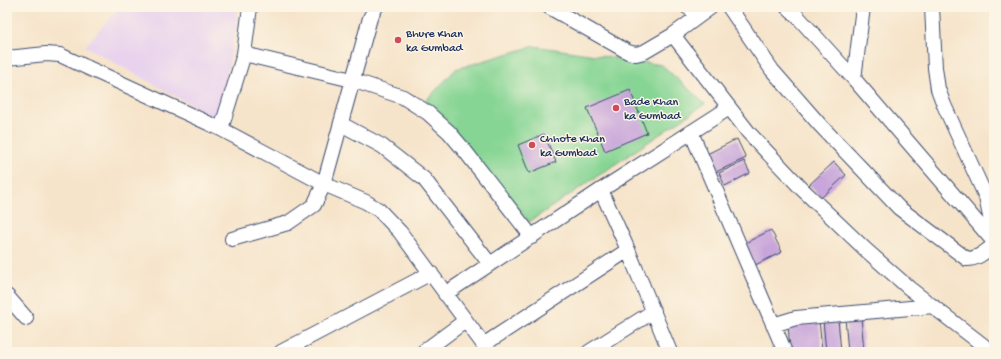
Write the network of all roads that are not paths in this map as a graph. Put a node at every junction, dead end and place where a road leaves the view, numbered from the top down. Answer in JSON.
{"nodes":[{"id":1,"x":250,"y":7,"type":"edge"},
{"id":2,"x":376,"y":7,"type":"edge"},
{"id":3,"x":550,"y":7,"type":"edge"},
{"id":4,"x":687,"y":7,"type":"edge"},
{"id":5,"x":729,"y":7,"type":"edge"},
{"id":6,"x":787,"y":7,"type":"edge"},
{"id":7,"x":863,"y":7,"type":"edge"},
{"id":8,"x":932,"y":7,"type":"edge"},
{"id":9,"x":706,"y":11,"type":"edge"},
{"id":10,"x":800,"y":12,"type":"edge"},
{"id":11,"x":673,"y":34,"type":"junction"},
{"id":12,"x":244,"y":54,"type":"junction"},
{"id":13,"x":7,"y":58,"type":"edge"},
{"id":14,"x":854,"y":79,"type":"junction"},
{"id":15,"x":352,"y":80,"type":"junction"},
{"id":16,"x":729,"y":108,"type":"junction"},
{"id":17,"x":341,"y":124,"type":"junction"},
{"id":18,"x":221,"y":129,"type":"junction"},
{"id":19,"x":691,"y":132,"type":"junction"},
{"id":20,"x":324,"y":184,"type":"junction"},
{"id":21,"x":601,"y":190,"type":"junction"},
{"id":22,"x":994,"y":236,"type":"edge"},
{"id":23,"x":532,"y":237,"type":"junction"},
{"id":24,"x":232,"y":240,"type":"dead end"},
{"id":25,"x":994,"y":242,"type":"edge"},
{"id":26,"x":994,"y":245,"type":"edge"},
{"id":27,"x":628,"y":250,"type":"junction"},
{"id":28,"x":490,"y":264,"type":"junction"},
{"id":29,"x":431,"y":273,"type":"junction"},
{"id":30,"x":446,"y":294,"type":"junction"},
{"id":31,"x":7,"y":296,"type":"edge"},
{"id":32,"x":933,"y":306,"type":"junction"},
{"id":33,"x":654,"y":311,"type":"junction"},
{"id":34,"x":26,"y":318,"type":"dead end"},
{"id":35,"x":465,"y":321,"type":"junction"},
{"id":36,"x":773,"y":325,"type":"junction"},
{"id":37,"x":486,"y":348,"type":"edge"},
{"id":38,"x":281,"y":352,"type":"edge"},
{"id":39,"x":423,"y":352,"type":"edge"},
{"id":40,"x":589,"y":352,"type":"edge"},
{"id":41,"x":670,"y":352,"type":"edge"},
{"id":42,"x":785,"y":352,"type":"edge"},
{"id":43,"x":992,"y":352,"type":"edge"}],
"edges":[{"from":1,"to":12,"type":"street"},
{"from":2,"to":15,"type":"street"},
{"from":3,"to":11,"type":"street"},
{"from":4,"to":9,"type":"street"},
{"from":5,"to":26,"type":"street"},
{"from":6,"to":10,"type":"street"},
{"from":7,"to":14,"type":"street"},
{"from":8,"to":22,"type":"street"},
{"from":9,"to":11,"type":"street"},
{"from":10,"to":14,"type":"street"},
{"from":11,"to":16,"type":"street"},
{"from":12,"to":15,"type":"street"},
{"from":12,"to":18,"type":"street"},
{"from":13,"to":18,"type":"street"},
{"from":14,"to":25,"type":"street"},
{"from":15,"to":17,"type":"street"},
{"from":15,"to":23,"type":"street"},
{"from":16,"to":19,"type":"street"},
{"from":16,"to":32,"type":"street"},
{"from":17,"to":20,"type":"street"},
{"from":17,"to":28,"type":"street"},
{"from":18,"to":20,"type":"street"},
{"from":19,"to":21,"type":"street"},
{"from":19,"to":36,"type":"street"},
{"from":20,"to":24,"type":"street"},
{"from":20,"to":29,"type":"street"},
{"from":21,"to":23,"type":"street"},
{"from":21,"to":27,"type":"street"},
{"from":23,"to":28,"type":"street"},
{"from":27,"to":33,"type":"street"},
{"from":27,"to":37,"type":"street"},
{"from":28,"to":30,"type":"street"},
{"from":29,"to":30,"type":"street"},
{"from":29,"to":38,"type":"street"},
{"from":30,"to":35,"type":"street"},
{"from":31,"to":34,"type":"street"},
{"from":32,"to":36,"type":"street"},
{"from":32,"to":43,"type":"street"},
{"from":33,"to":40,"type":"street"},
{"from":33,"to":41,"type":"street"},
{"from":35,"to":37,"type":"street"},
{"from":35,"to":39,"type":"street"},
{"from":36,"to":42,"type":"street"}]}
